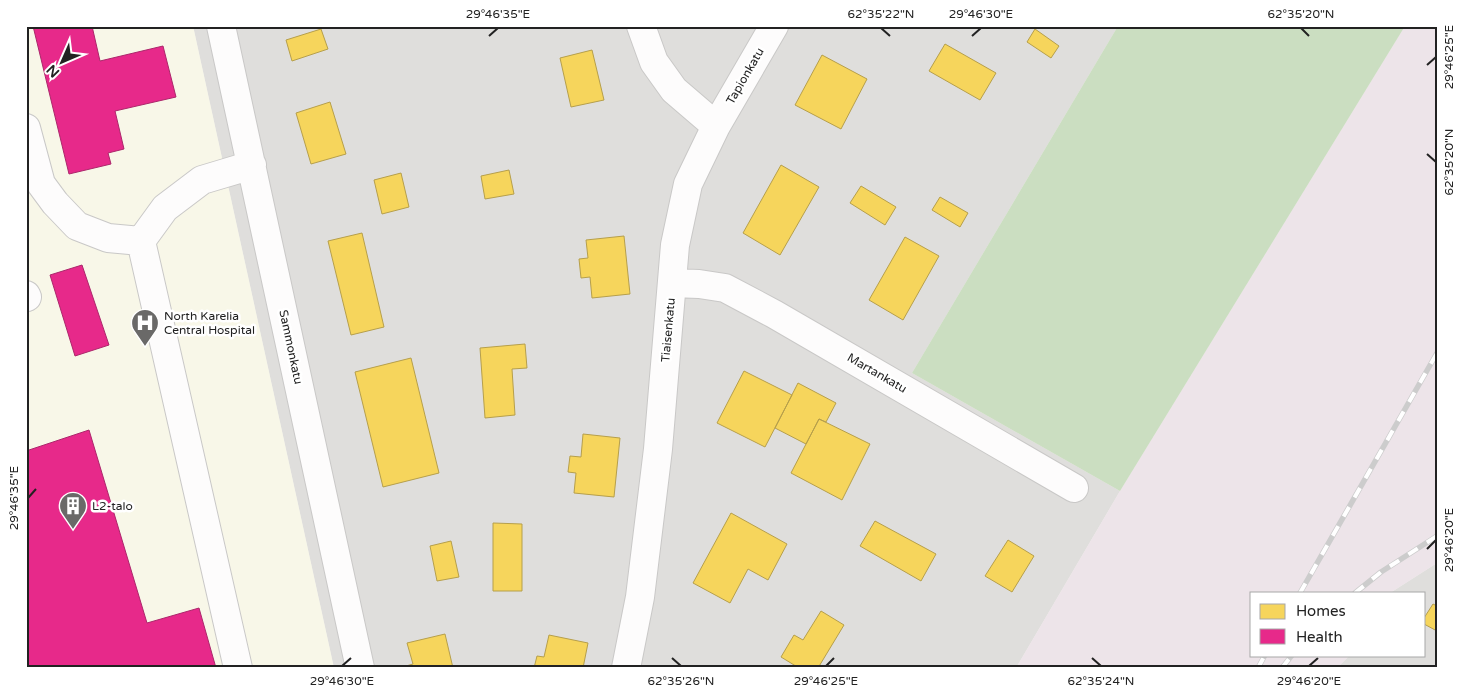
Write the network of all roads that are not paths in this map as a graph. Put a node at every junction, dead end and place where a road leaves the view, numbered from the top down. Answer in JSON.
{"nodes":[{"id":1,"x":221,"y":26,"type":"edge"},
{"id":2,"x":641,"y":26,"type":"edge"},
{"id":3,"x":774,"y":26,"type":"edge"},
{"id":4,"x":716,"y":126,"type":"junction"},
{"id":5,"x":26,"y":128,"type":"edge"},
{"id":6,"x":252,"y":165,"type":"junction"},
{"id":7,"x":34,"y":190,"type":"edge"},
{"id":8,"x":141,"y":241,"type":"junction"},
{"id":9,"x":672,"y":283,"type":"junction"},
{"id":10,"x":1074,"y":488,"type":"dead end"},
{"id":11,"x":238,"y":668,"type":"edge"},
{"id":12,"x":360,"y":668,"type":"edge"},
{"id":13,"x":626,"y":668,"type":"edge"}],
"edges":[{"from":1,"to":6,"type":"street","name":"Sammonkatu"},
{"from":2,"to":4,"type":"street"},
{"from":3,"to":4,"type":"street","name":"Tapionkatu"},
{"from":4,"to":9,"type":"street","name":"Tiaisenkatu"},
{"from":5,"to":7,"type":"street"},
{"from":6,"to":8,"type":"street"},
{"from":6,"to":12,"type":"street","name":"Sammonkatu"},
{"from":7,"to":8,"type":"street"},
{"from":8,"to":11,"type":"street"},
{"from":9,"to":10,"type":"street","name":"Martankatu"},
{"from":9,"to":13,"type":"street","name":"Tiaisenkatu"}]}
